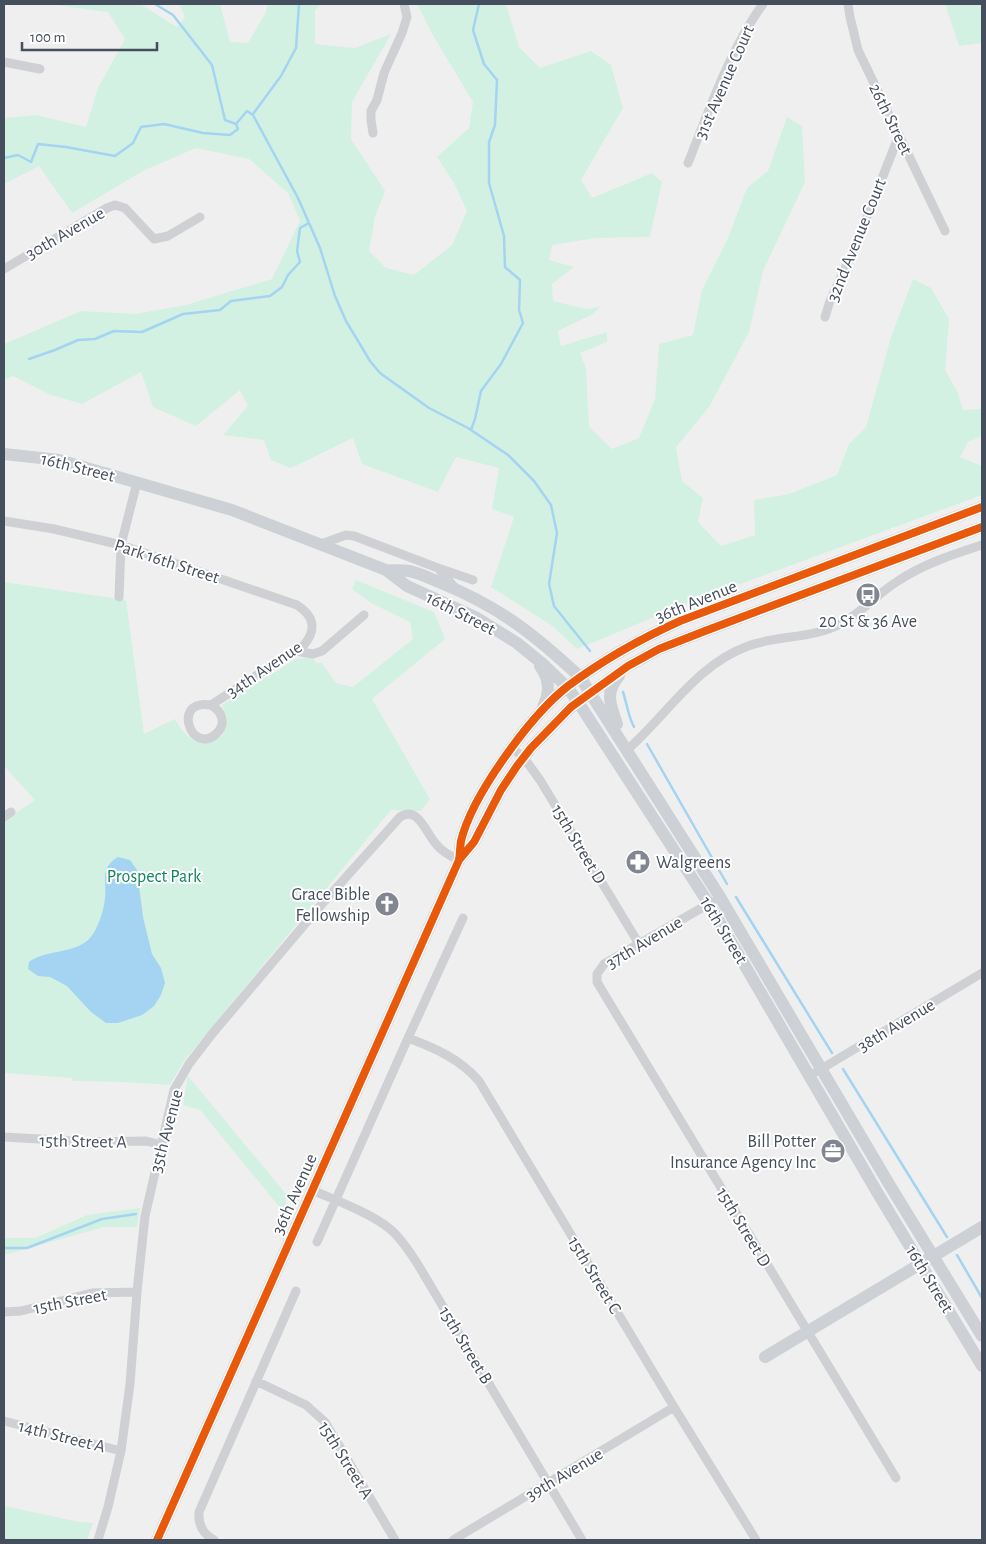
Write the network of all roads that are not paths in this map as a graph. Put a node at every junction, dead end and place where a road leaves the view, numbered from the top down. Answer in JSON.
{"nodes":[{"id":1,"x":404,"y":4,"type":"edge"},
{"id":2,"x":763,"y":4,"type":"edge"},
{"id":3,"x":848,"y":4,"type":"edge"},
{"id":4,"x":4,"y":62,"type":"edge"},
{"id":5,"x":40,"y":69,"type":"dead end"},
{"id":6,"x":373,"y":133,"type":"dead end"},
{"id":7,"x":899,"y":135,"type":"junction"},
{"id":8,"x":688,"y":163,"type":"dead end"},
{"id":9,"x":200,"y":216,"type":"dead end"},
{"id":10,"x":946,"y":231,"type":"dead end"},
{"id":11,"x":4,"y":269,"type":"edge"},
{"id":12,"x":825,"y":318,"type":"dead end"},
{"id":13,"x":4,"y":454,"type":"edge"},
{"id":14,"x":136,"y":482,"type":"junction"},
{"id":15,"x":982,"y":507,"type":"edge"},
{"id":16,"x":4,"y":521,"type":"edge"},
{"id":17,"x":982,"y":527,"type":"edge"},
{"id":18,"x":121,"y":544,"type":"junction"},
{"id":19,"x":321,"y":544,"type":"junction"},
{"id":20,"x":982,"y":545,"type":"edge"},
{"id":21,"x":438,"y":568,"type":"junction"},
{"id":22,"x":386,"y":570,"type":"junction"},
{"id":23,"x":473,"y":580,"type":"dead end"},
{"id":24,"x":456,"y":589,"type":"junction"},
{"id":25,"x":119,"y":597,"type":"dead end"},
{"id":26,"x":364,"y":615,"type":"dead end"},
{"id":27,"x":312,"y":630,"type":"joint"},
{"id":28,"x":517,"y":643,"type":"junction"},
{"id":29,"x":295,"y":651,"type":"junction"},
{"id":30,"x":628,"y":666,"type":"junction"},
{"id":31,"x":580,"y":677,"type":"junction"},
{"id":32,"x":567,"y":687,"type":"junction"},
{"id":33,"x":591,"y":693,"type":"junction"},
{"id":34,"x":578,"y":702,"type":"junction"},
{"id":35,"x":211,"y":705,"type":"dead end"},
{"id":36,"x":541,"y":712,"type":"junction"},
{"id":37,"x":625,"y":746,"type":"junction"},
{"id":38,"x":512,"y":748,"type":"junction"},
{"id":39,"x":524,"y":758,"type":"junction"},
{"id":40,"x":459,"y":860,"type":"junction"},
{"id":41,"x":714,"y":901,"type":"junction"},
{"id":42,"x":463,"y":918,"type":"dead end"},
{"id":43,"x":639,"y":944,"type":"junction"},
{"id":44,"x":982,"y":973,"type":"edge"},
{"id":45,"x":597,"y":974,"type":"joint"},
{"id":46,"x":408,"y":1038,"type":"junction"},
{"id":47,"x":815,"y":1072,"type":"junction"},
{"id":48,"x":4,"y":1137,"type":"edge"},
{"id":49,"x":162,"y":1145,"type":"junction"},
{"id":50,"x":312,"y":1190,"type":"junction"},
{"id":51,"x":336,"y":1200,"type":"junction"},
{"id":52,"x":982,"y":1227,"type":"edge"},
{"id":53,"x":317,"y":1242,"type":"dead end"},
{"id":54,"x":933,"y":1256,"type":"junction"},
{"id":55,"x":920,"y":1264,"type":"junction"},
{"id":56,"x":296,"y":1291,"type":"dead end"},
{"id":57,"x":137,"y":1292,"type":"junction"},
{"id":58,"x":4,"y":1312,"type":"edge"},
{"id":59,"x":808,"y":1332,"type":"junction"},
{"id":60,"x":982,"y":1336,"type":"edge"},
{"id":61,"x":765,"y":1357,"type":"dead end"},
{"id":62,"x":982,"y":1366,"type":"edge"},
{"id":63,"x":256,"y":1381,"type":"junction"},
{"id":64,"x":674,"y":1407,"type":"junction"},
{"id":65,"x":4,"y":1421,"type":"edge"},
{"id":66,"x":121,"y":1451,"type":"junction"},
{"id":67,"x":896,"y":1478,"type":"dead end"},
{"id":68,"x":548,"y":1484,"type":"junction"},
{"id":69,"x":98,"y":1540,"type":"edge"},
{"id":70,"x":157,"y":1540,"type":"edge"},
{"id":71,"x":214,"y":1540,"type":"edge"},
{"id":72,"x":395,"y":1540,"type":"edge"},
{"id":73,"x":453,"y":1540,"type":"edge"},
{"id":74,"x":582,"y":1540,"type":"edge"},
{"id":75,"x":756,"y":1540,"type":"edge"}],
"edges":[{"from":1,"to":6,"type":"street"},
{"from":2,"to":8,"type":"street","name":"31st Avenue Court"},
{"from":3,"to":7,"type":"street","name":"26th Street"},
{"from":4,"to":5,"type":"street"},
{"from":7,"to":10,"type":"street","name":"26th Street"},
{"from":7,"to":12,"type":"street","name":"32nd Avenue Court"},
{"from":9,"to":11,"type":"street","name":"30th Avenue"},
{"from":13,"to":14,"type":"main road","name":"16th Street"},
{"from":14,"to":18,"type":"street"},
{"from":14,"to":19,"type":"main road","name":"16th Street"},
{"from":15,"to":31,"type":"main road","name":"36th Avenue"},
{"from":16,"to":18,"type":"street","name":"Park 16th Street"},
{"from":17,"to":30,"type":"main road","name":"36th Avenue"},
{"from":18,"to":25,"type":"street"},
{"from":18,"to":27,"type":"street","name":"Park 16th Street"},
{"from":19,"to":21,"type":"street","name":"16th Street"},
{"from":19,"to":22,"type":"main road","name":"16th Street"},
{"from":20,"to":37,"type":"street"},
{"from":21,"to":23,"type":"street","name":"16th Street"},
{"from":21,"to":24,"type":"street","name":"16th Street"},
{"from":22,"to":24,"type":"main road","name":"16th Street"},
{"from":22,"to":28,"type":"main road","name":"16th Street"},
{"from":24,"to":31,"type":"main road","name":"16th Street"},
{"from":26,"to":29,"type":"street"},
{"from":27,"to":29,"type":"street","name":"34th Avenue"},
{"from":28,"to":32,"type":"main road","name":"16th Street"},
{"from":28,"to":36,"type":"main road"},
{"from":29,"to":35,"type":"street","name":"34th Avenue"},
{"from":30,"to":33,"type":"main road","name":"36th Avenue"},
{"from":30,"to":37,"type":"main road"},
{"from":31,"to":32,"type":"main road","name":"36th Avenue"},
{"from":31,"to":33,"type":"main road","name":"16th Street"},
{"from":32,"to":34,"type":"main road","name":"16th Street"},
{"from":32,"to":36,"type":"main road","name":"36th Avenue"},
{"from":33,"to":34,"type":"main road","name":"36th Avenue"},
{"from":33,"to":37,"type":"main road","name":"16th Street"},
{"from":34,"to":39,"type":"main road","name":"36th Avenue"},
{"from":34,"to":41,"type":"main road","name":"16th Street"},
{"from":36,"to":38,"type":"main road","name":"36th Avenue"},
{"from":37,"to":41,"type":"main road","name":"16th Street"},
{"from":38,"to":39,"type":"street","name":"15th Street D"},
{"from":38,"to":40,"type":"main road","name":"36th Avenue"},
{"from":39,"to":40,"type":"main road","name":"36th Avenue"},
{"from":39,"to":43,"type":"street","name":"15th Street D"},
{"from":40,"to":49,"type":"street","name":"35th Avenue"},
{"from":40,"to":50,"type":"main road","name":"36th Avenue"},
{"from":41,"to":43,"type":"street","name":"37th Avenue"},
{"from":41,"to":47,"type":"main road","name":"16th Street"},
{"from":42,"to":46,"type":"street"},
{"from":43,"to":45,"type":"street","name":"37th Avenue"},
{"from":44,"to":47,"type":"street","name":"38th Avenue"},
{"from":45,"to":59,"type":"street","name":"15th Street D"},
{"from":46,"to":51,"type":"street"},
{"from":46,"to":64,"type":"street","name":"15th Street C"},
{"from":47,"to":54,"type":"main road","name":"16th Street"},
{"from":47,"to":55,"type":"main road","name":"16th Street"},
{"from":48,"to":49,"type":"street","name":"15th Street A"},
{"from":49,"to":57,"type":"street","name":"35th Avenue"},
{"from":50,"to":51,"type":"street","name":"15th Street B"},
{"from":50,"to":70,"type":"main road","name":"36th Avenue"},
{"from":51,"to":53,"type":"street"},
{"from":51,"to":68,"type":"street","name":"15th Street B"},
{"from":52,"to":54,"type":"main road"},
{"from":54,"to":55,"type":"main road"},
{"from":54,"to":60,"type":"main road","name":"16th Street"},
{"from":55,"to":59,"type":"main road"},
{"from":55,"to":62,"type":"main road","name":"16th Street"},
{"from":56,"to":63,"type":"street"},
{"from":57,"to":58,"type":"street","name":"15th Street"},
{"from":57,"to":66,"type":"street","name":"35th Avenue"},
{"from":59,"to":61,"type":"main road"},
{"from":59,"to":67,"type":"street","name":"15th Street D"},
{"from":63,"to":71,"type":"street"},
{"from":63,"to":72,"type":"street","name":"15th Street A"},
{"from":64,"to":68,"type":"street","name":"39th Avenue"},
{"from":64,"to":75,"type":"street","name":"15th Street C"},
{"from":65,"to":66,"type":"street","name":"14th Street A"},
{"from":66,"to":69,"type":"street","name":"35th Avenue"},
{"from":68,"to":73,"type":"street","name":"39th Avenue"},
{"from":68,"to":74,"type":"street","name":"15th Street B"}]}
